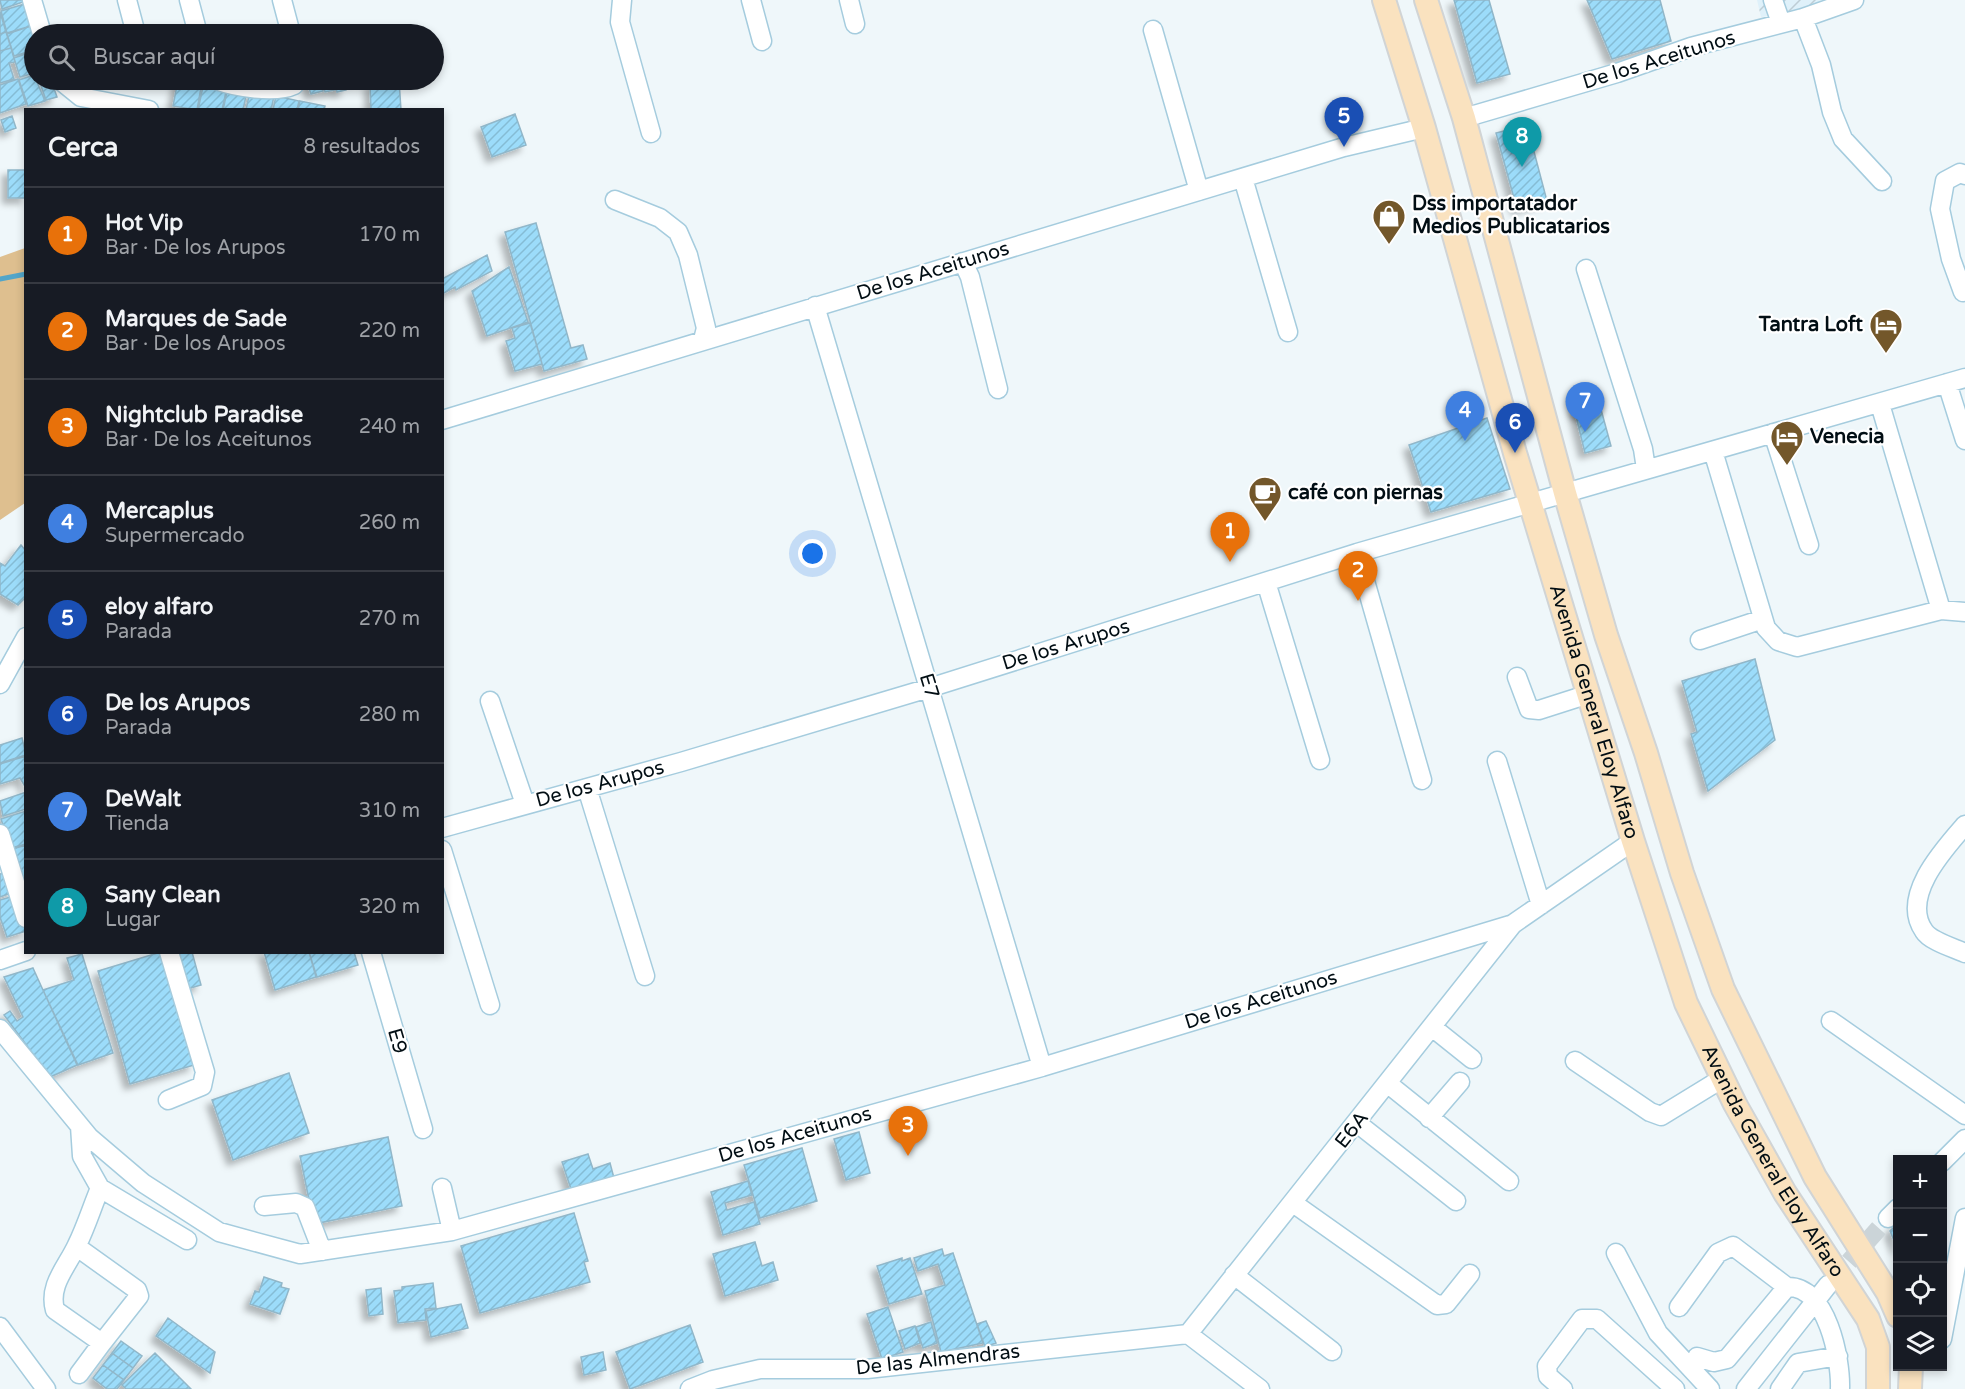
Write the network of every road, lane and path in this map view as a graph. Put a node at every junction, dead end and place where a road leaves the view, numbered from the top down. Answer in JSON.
{"nodes":[{"id":1,"x":32,"y":0,"type":"edge"},
{"id":2,"x":127,"y":0,"type":"edge"},
{"id":3,"x":189,"y":0,"type":"edge"},
{"id":4,"x":282,"y":0,"type":"edge"},
{"id":5,"x":622,"y":0,"type":"edge"},
{"id":6,"x":751,"y":0,"type":"edge"},
{"id":7,"x":849,"y":0,"type":"edge"},
{"id":8,"x":1384,"y":0,"type":"edge"},
{"id":9,"x":1426,"y":0,"type":"edge"},
{"id":10,"x":1773,"y":0,"type":"edge"},
{"id":11,"x":1854,"y":0,"type":"edge"},
{"id":12,"x":1803,"y":18,"type":"junction"},
{"id":13,"x":1781,"y":23,"type":"junction"},
{"id":14,"x":39,"y":24,"type":"edge"},
{"id":15,"x":133,"y":24,"type":"edge"},
{"id":16,"x":195,"y":24,"type":"edge"},
{"id":17,"x":288,"y":24,"type":"edge"},
{"id":18,"x":855,"y":24,"type":"dead end"},
{"id":19,"x":1153,"y":30,"type":"dead end"},
{"id":20,"x":762,"y":41,"type":"dead end"},
{"id":21,"x":72,"y":90,"type":"edge"},
{"id":22,"x":139,"y":108,"type":"edge"},
{"id":23,"x":1464,"y":118,"type":"junction"},
{"id":24,"x":1424,"y":128,"type":"junction"},
{"id":25,"x":651,"y":133,"type":"dead end"},
{"id":26,"x":1965,"y":175,"type":"edge"},
{"id":27,"x":1243,"y":178,"type":"junction"},
{"id":28,"x":1882,"y":181,"type":"dead end"},
{"id":29,"x":1199,"y":191,"type":"junction"},
{"id":30,"x":615,"y":200,"type":"dead end"},
{"id":31,"x":963,"y":262,"type":"junction"},
{"id":32,"x":1586,"y":269,"type":"dead end"},
{"id":33,"x":1963,"y":292,"type":"dead end"},
{"id":34,"x":815,"y":306,"type":"junction"},
{"id":35,"x":1288,"y":332,"type":"dead end"},
{"id":36,"x":703,"y":340,"type":"junction"},
{"id":37,"x":1956,"y":380,"type":"edge"},
{"id":38,"x":998,"y":389,"type":"dead end"},
{"id":39,"x":1880,"y":404,"type":"junction"},
{"id":40,"x":444,"y":419,"type":"edge"},
{"id":41,"x":1773,"y":433,"type":"junction"},
{"id":42,"x":1965,"y":440,"type":"edge"},
{"id":43,"x":1713,"y":450,"type":"junction"},
{"id":44,"x":1646,"y":470,"type":"junction"},
{"id":45,"x":1565,"y":493,"type":"junction"},
{"id":46,"x":1531,"y":503,"type":"junction"},
{"id":47,"x":1809,"y":545,"type":"dead end"},
{"id":48,"x":1357,"y":553,"type":"junction"},
{"id":49,"x":1266,"y":582,"type":"junction"},
{"id":50,"x":1941,"y":610,"type":"junction"},
{"id":51,"x":1965,"y":612,"type":"edge"},
{"id":52,"x":1763,"y":619,"type":"junction"},
{"id":53,"x":1700,"y":640,"type":"dead end"},
{"id":54,"x":24,"y":641,"type":"edge"},
{"id":55,"x":1517,"y":677,"type":"dead end"},
{"id":56,"x":0,"y":684,"type":"edge"},
{"id":57,"x":929,"y":688,"type":"junction"},
{"id":58,"x":1588,"y":694,"type":"junction"},
{"id":59,"x":490,"y":701,"type":"dead end"},
{"id":60,"x":1320,"y":760,"type":"dead end"},
{"id":61,"x":1497,"y":761,"type":"dead end"},
{"id":62,"x":1422,"y":780,"type":"dead end"},
{"id":63,"x":587,"y":788,"type":"junction"},
{"id":64,"x":525,"y":804,"type":"junction"},
{"id":65,"x":1965,"y":825,"type":"edge"},
{"id":66,"x":444,"y":827,"type":"edge"},
{"id":67,"x":0,"y":834,"type":"edge"},
{"id":68,"x":1633,"y":841,"type":"junction"},
{"id":69,"x":444,"y":856,"type":"edge"},
{"id":70,"x":1541,"y":905,"type":"junction"},
{"id":71,"x":24,"y":912,"type":"edge"},
{"id":72,"x":1513,"y":924,"type":"junction"},
{"id":73,"x":24,"y":952,"type":"edge"},
{"id":74,"x":1965,"y":953,"type":"edge"},
{"id":75,"x":170,"y":954,"type":"edge"},
{"id":76,"x":372,"y":954,"type":"edge"},
{"id":77,"x":0,"y":960,"type":"edge"},
{"id":78,"x":645,"y":976,"type":"dead end"},
{"id":79,"x":490,"y":1005,"type":"dead end"},
{"id":80,"x":1832,"y":1021,"type":"dead end"},
{"id":81,"x":1432,"y":1027,"type":"junction"},
{"id":82,"x":0,"y":1029,"type":"edge"},
{"id":83,"x":1472,"y":1059,"type":"dead end"},
{"id":84,"x":1575,"y":1060,"type":"dead end"},
{"id":85,"x":1042,"y":1067,"type":"junction"},
{"id":86,"x":1723,"y":1078,"type":"junction"},
{"id":87,"x":1460,"y":1082,"type":"dead end"},
{"id":88,"x":1387,"y":1083,"type":"junction"},
{"id":89,"x":168,"y":1100,"type":"dead end"},
{"id":90,"x":1965,"y":1115,"type":"edge"},
{"id":91,"x":1429,"y":1118,"type":"junction"},
{"id":92,"x":1357,"y":1123,"type":"junction"},
{"id":93,"x":80,"y":1126,"type":"junction"},
{"id":94,"x":423,"y":1130,"type":"dead end"},
{"id":95,"x":1965,"y":1139,"type":"edge"},
{"id":96,"x":1947,"y":1157,"type":"edge"},
{"id":97,"x":1509,"y":1181,"type":"dead end"},
{"id":98,"x":100,"y":1188,"type":"junction"},
{"id":99,"x":442,"y":1188,"type":"dead end"},
{"id":100,"x":1456,"y":1201,"type":"dead end"},
{"id":101,"x":1293,"y":1203,"type":"junction"},
{"id":102,"x":264,"y":1206,"type":"dead end"},
{"id":103,"x":1965,"y":1218,"type":"edge"},
{"id":104,"x":452,"y":1231,"type":"junction"},
{"id":105,"x":187,"y":1240,"type":"dead end"},
{"id":106,"x":76,"y":1247,"type":"junction"},
{"id":107,"x":322,"y":1251,"type":"junction"},
{"id":108,"x":1616,"y":1253,"type":"dead end"},
{"id":109,"x":1470,"y":1274,"type":"dead end"},
{"id":110,"x":1233,"y":1275,"type":"junction"},
{"id":111,"x":1828,"y":1285,"type":"tunnel mouth"},
{"id":112,"x":1787,"y":1287,"type":"junction"},
{"id":113,"x":1816,"y":1301,"type":"junction"},
{"id":114,"x":1893,"y":1304,"type":"edge"},
{"id":115,"x":1679,"y":1307,"type":"dead end"},
{"id":116,"x":1946,"y":1317,"type":"edge"},
{"id":117,"x":0,"y":1327,"type":"edge"},
{"id":118,"x":1188,"y":1334,"type":"junction"},
{"id":119,"x":102,"y":1343,"type":"junction"},
{"id":120,"x":1332,"y":1351,"type":"dead end"},
{"id":121,"x":1838,"y":1356,"type":"junction"},
{"id":122,"x":1697,"y":1357,"type":"dead end"},
{"id":123,"x":79,"y":1374,"type":"dead end"},
{"id":124,"x":46,"y":1389,"type":"edge"},
{"id":125,"x":690,"y":1389,"type":"edge"},
{"id":126,"x":1260,"y":1389,"type":"edge"},
{"id":127,"x":1563,"y":1389,"type":"edge"},
{"id":128,"x":1675,"y":1389,"type":"edge"},
{"id":129,"x":1710,"y":1389,"type":"edge"},
{"id":130,"x":1746,"y":1389,"type":"edge"},
{"id":131,"x":1780,"y":1389,"type":"edge"},
{"id":132,"x":1840,"y":1389,"type":"edge"},
{"id":133,"x":1878,"y":1389,"type":"edge"}],
"edges":[{"from":1,"to":14,"type":"street"},
{"from":2,"to":15,"type":"street"},
{"from":3,"to":16,"type":"street"},
{"from":4,"to":17,"type":"street"},
{"from":5,"to":25,"type":"street"},
{"from":6,"to":20,"type":"street"},
{"from":7,"to":18,"type":"street"},
{"from":8,"to":24,"type":"main road","name":"Avenida General Eloy Alfaro"},
{"from":9,"to":23,"type":"main road","name":"Avenida General Eloy Alfaro"},
{"from":10,"to":13,"type":"street"},
{"from":11,"to":12,"type":"street","name":"De los Aceitunos"},
{"from":12,"to":13,"type":"street","name":"De los Aceitunos"},
{"from":12,"to":28,"type":"street"},
{"from":13,"to":23,"type":"street","name":"De los Aceitunos"},
{"from":19,"to":29,"type":"street"},
{"from":21,"to":22,"type":"street"},
{"from":23,"to":45,"type":"main road","name":"Avenida General Eloy Alfaro"},
{"from":24,"to":27,"type":"street","name":"De los Aceitunos"},
{"from":24,"to":46,"type":"main road","name":"Avenida General Eloy Alfaro"},
{"from":26,"to":33,"type":"street"},
{"from":27,"to":29,"type":"street","name":"De los Aceitunos"},
{"from":27,"to":35,"type":"street"},
{"from":29,"to":31,"type":"street","name":"De los Aceitunos"},
{"from":30,"to":36,"type":"street"},
{"from":31,"to":34,"type":"street","name":"De los Aceitunos"},
{"from":31,"to":38,"type":"street"},
{"from":32,"to":44,"type":"street"},
{"from":34,"to":36,"type":"street","name":"De los Aceitunos"},
{"from":34,"to":57,"type":"street","name":"E7"},
{"from":36,"to":40,"type":"street","name":"De los Aceitunos"},
{"from":37,"to":39,"type":"street","name":"De los Arupos"},
{"from":37,"to":42,"type":"street"},
{"from":39,"to":41,"type":"street","name":"De los Arupos"},
{"from":39,"to":50,"type":"street"},
{"from":41,"to":43,"type":"street","name":"De los Arupos"},
{"from":41,"to":47,"type":"street"},
{"from":43,"to":44,"type":"street","name":"De los Arupos"},
{"from":43,"to":52,"type":"street"},
{"from":44,"to":45,"type":"street","name":"De los Arupos"},
{"from":45,"to":46,"type":"street","name":"De los Arupos"},
{"from":45,"to":114,"type":"main road","name":"Avenida General Eloy Alfaro"},
{"from":46,"to":48,"type":"street","name":"De los Arupos"},
{"from":46,"to":58,"type":"main road","name":"Avenida General Eloy Alfaro"},
{"from":48,"to":49,"type":"street","name":"De los Arupos"},
{"from":48,"to":62,"type":"street"},
{"from":49,"to":57,"type":"street","name":"De los Arupos"},
{"from":49,"to":60,"type":"street"},
{"from":50,"to":51,"type":"street"},
{"from":50,"to":52,"type":"street"},
{"from":52,"to":53,"type":"street"},
{"from":54,"to":56,"type":"street"},
{"from":55,"to":58,"type":"street"},
{"from":57,"to":63,"type":"street","name":"De los Arupos"},
{"from":57,"to":85,"type":"street","name":"E7"},
{"from":58,"to":68,"type":"main road","name":"Avenida General Eloy Alfaro"},
{"from":59,"to":64,"type":"street"},
{"from":61,"to":70,"type":"street"},
{"from":63,"to":64,"type":"street","name":"De los Arupos"},
{"from":63,"to":78,"type":"street"},
{"from":64,"to":66,"type":"street","name":"De los Arupos"},
{"from":65,"to":74,"type":"street"},
{"from":67,"to":71,"type":"street"},
{"from":68,"to":70,"type":"street","name":"De los Aceitunos"},
{"from":68,"to":86,"type":"main road","name":"Avenida General Eloy Alfaro"},
{"from":69,"to":79,"type":"street"},
{"from":70,"to":72,"type":"street","name":"De los Aceitunos"},
{"from":72,"to":81,"type":"street","name":"E6A"},
{"from":72,"to":85,"type":"street","name":"De los Aceitunos"},
{"from":73,"to":77,"type":"street"},
{"from":75,"to":89,"type":"street"},
{"from":76,"to":94,"type":"street","name":"E9"},
{"from":80,"to":90,"type":"street"},
{"from":81,"to":83,"type":"street"},
{"from":81,"to":88,"type":"street","name":"E6A"},
{"from":82,"to":93,"type":"street","name":"De los Aceitunos"},
{"from":84,"to":86,"type":"street"},
{"from":85,"to":104,"type":"street","name":"De los Aceitunos"},
{"from":86,"to":133,"type":"main road","name":"Avenida General Eloy Alfaro"},
{"from":87,"to":91,"type":"street"},
{"from":88,"to":91,"type":"street"},
{"from":88,"to":92,"type":"street","name":"E6A"},
{"from":91,"to":97,"type":"street"},
{"from":92,"to":100,"type":"street"},
{"from":92,"to":101,"type":"street","name":"E6A"},
{"from":93,"to":98,"type":"street"},
{"from":93,"to":107,"type":"street","name":"De los Aceitunos"},
{"from":95,"to":96,"type":"street"},
{"from":98,"to":105,"type":"street"},
{"from":98,"to":106,"type":"street"},
{"from":99,"to":104,"type":"street"},
{"from":101,"to":109,"type":"street"},
{"from":101,"to":110,"type":"street","name":"E6A"},
{"from":102,"to":107,"type":"street"},
{"from":103,"to":116,"type":"street"},
{"from":104,"to":107,"type":"street","name":"De los Aceitunos"},
{"from":106,"to":119,"type":"street"},
{"from":106,"to":119,"type":"street"},
{"from":108,"to":129,"type":"street"},
{"from":110,"to":118,"type":"street","name":"E6A"},
{"from":110,"to":120,"type":"street"},
{"from":111,"to":113,"type":"street"},
{"from":112,"to":113,"type":"street"},
{"from":112,"to":115,"type":"street"},
{"from":112,"to":122,"type":"street"},
{"from":113,"to":121,"type":"street"},
{"from":113,"to":130,"type":"street"},
{"from":117,"to":124,"type":"street"},
{"from":118,"to":125,"type":"street","name":"De las Almendras"},
{"from":118,"to":126,"type":"street"},
{"from":119,"to":123,"type":"street"},
{"from":121,"to":131,"type":"street"},
{"from":121,"to":132,"type":"street"},
{"from":127,"to":128,"type":"street"}]}
